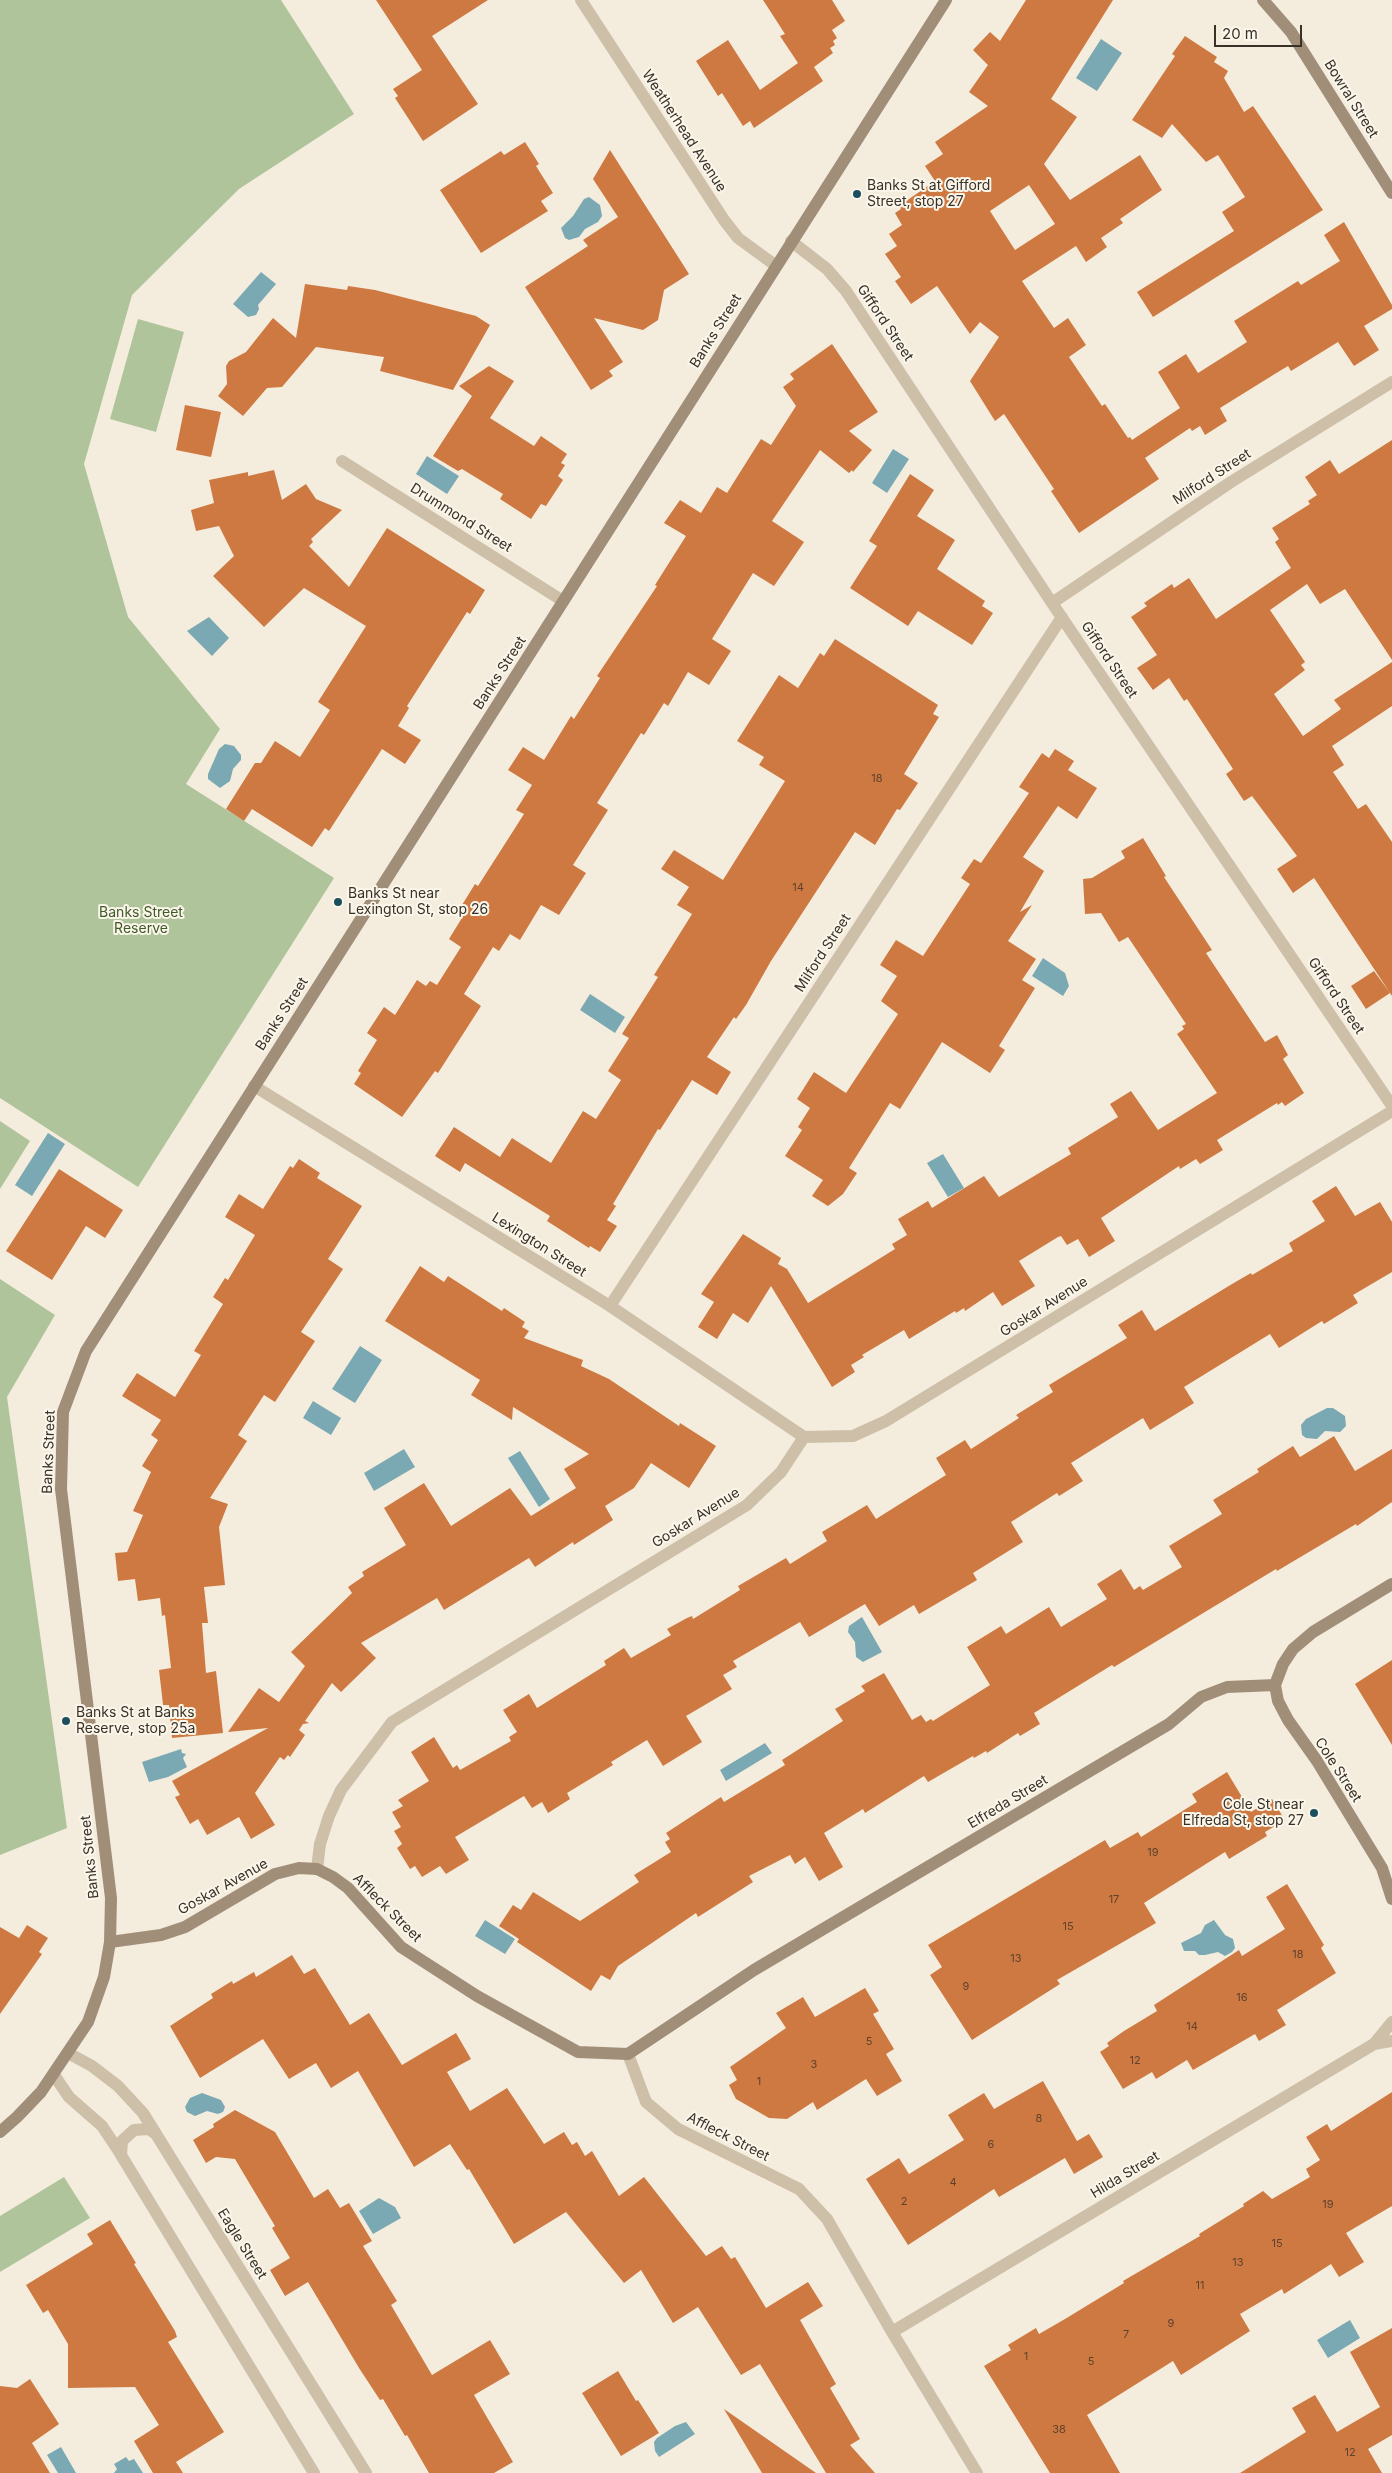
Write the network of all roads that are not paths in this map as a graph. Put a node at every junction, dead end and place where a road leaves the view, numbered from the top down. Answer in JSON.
{"nodes":[{"id":1,"x":581,"y":0,"type":"edge"},
{"id":2,"x":946,"y":0,"type":"edge"},
{"id":3,"x":1263,"y":0,"type":"edge"},
{"id":4,"x":1392,"y":193,"type":"edge"},
{"id":5,"x":791,"y":241,"type":"junction"},
{"id":6,"x":776,"y":266,"type":"junction"},
{"id":7,"x":1392,"y":382,"type":"edge"},
{"id":8,"x":342,"y":461,"type":"dead end"},
{"id":9,"x":563,"y":601,"type":"junction"},
{"id":10,"x":1052,"y":603,"type":"junction"},
{"id":11,"x":1062,"y":617,"type":"junction"},
{"id":12,"x":254,"y":1086,"type":"junction"},
{"id":13,"x":1392,"y":1106,"type":"edge"},
{"id":14,"x":1392,"y":1111,"type":"edge"},
{"id":15,"x":610,"y":1306,"type":"junction"},
{"id":16,"x":804,"y":1437,"type":"junction"},
{"id":17,"x":1392,"y":1584,"type":"edge"},
{"id":18,"x":1275,"y":1685,"type":"junction"},
{"id":19,"x":1382,"y":1868,"type":"junction"},
{"id":20,"x":318,"y":1869,"type":"junction"},
{"id":21,"x":1392,"y":1878,"type":"edge"},
{"id":22,"x":1392,"y":1899,"type":"edge"},
{"id":23,"x":110,"y":1942,"type":"junction"},
{"id":24,"x":1392,"y":2022,"type":"edge"},
{"id":25,"x":1392,"y":2042,"type":"edge"},
{"id":26,"x":1374,"y":2044,"type":"junction"},
{"id":27,"x":68,"y":2053,"type":"junction"},
{"id":28,"x":628,"y":2054,"type":"junction"},
{"id":29,"x":54,"y":2076,"type":"junction"},
{"id":30,"x":0,"y":2132,"type":"edge"},
{"id":31,"x":158,"y":2136,"type":"junction"},
{"id":32,"x":122,"y":2155,"type":"junction"},
{"id":33,"x":892,"y":2332,"type":"junction"},
{"id":34,"x":314,"y":2473,"type":"edge"},
{"id":35,"x":366,"y":2473,"type":"edge"},
{"id":36,"x":978,"y":2473,"type":"edge"}],
"edges":[{"from":1,"to":6,"type":"street","name":"Weatherhead Avenue"},
{"from":2,"to":5,"type":"main road","name":"Banks Street"},
{"from":3,"to":4,"type":"main road","name":"Bowral Street"},
{"from":5,"to":6,"type":"main road","name":"Banks Street"},
{"from":5,"to":10,"type":"street","name":"Gifford Street"},
{"from":6,"to":9,"type":"main road","name":"Banks Street"},
{"from":7,"to":10,"type":"street","name":"Milford Street"},
{"from":8,"to":9,"type":"street","name":"Drummond Street"},
{"from":9,"to":12,"type":"main road","name":"Banks Street"},
{"from":10,"to":11,"type":"street","name":"Gifford Street"},
{"from":11,"to":13,"type":"street","name":"Gifford Street"},
{"from":11,"to":15,"type":"street","name":"Milford Street"},
{"from":12,"to":15,"type":"street","name":"Lexington Street"},
{"from":12,"to":23,"type":"main road","name":"Banks Street"},
{"from":14,"to":16,"type":"street","name":"Goskar Avenue"},
{"from":15,"to":16,"type":"street","name":"Lexington Street"},
{"from":16,"to":20,"type":"street","name":"Goskar Avenue"},
{"from":17,"to":18,"type":"main road"},
{"from":18,"to":19,"type":"main road","name":"Cole Street"},
{"from":18,"to":28,"type":"main road","name":"Elfreda Street"},
{"from":19,"to":21,"type":"main road","name":"Cole Street"},
{"from":19,"to":22,"type":"main road","name":"Cole Street"},
{"from":20,"to":23,"type":"main road","name":"Goskar Avenue"},
{"from":20,"to":28,"type":"main road","name":"Affleck Street"},
{"from":23,"to":27,"type":"main road","name":"Banks Street"},
{"from":24,"to":26,"type":"street","name":"Hilda Street"},
{"from":25,"to":26,"type":"street","name":"Hilda Street"},
{"from":26,"to":33,"type":"street","name":"Hilda Street"},
{"from":27,"to":29,"type":"main road","name":"Banks Street"},
{"from":27,"to":31,"type":"street","name":"Eagle Street"},
{"from":28,"to":33,"type":"street","name":"Affleck Street"},
{"from":29,"to":30,"type":"main road","name":"Banks Street"},
{"from":29,"to":32,"type":"street"},
{"from":31,"to":32,"type":"street"},
{"from":31,"to":35,"type":"street","name":"Eagle Street"},
{"from":32,"to":34,"type":"street"},
{"from":33,"to":36,"type":"street","name":"Affleck Street"}]}
